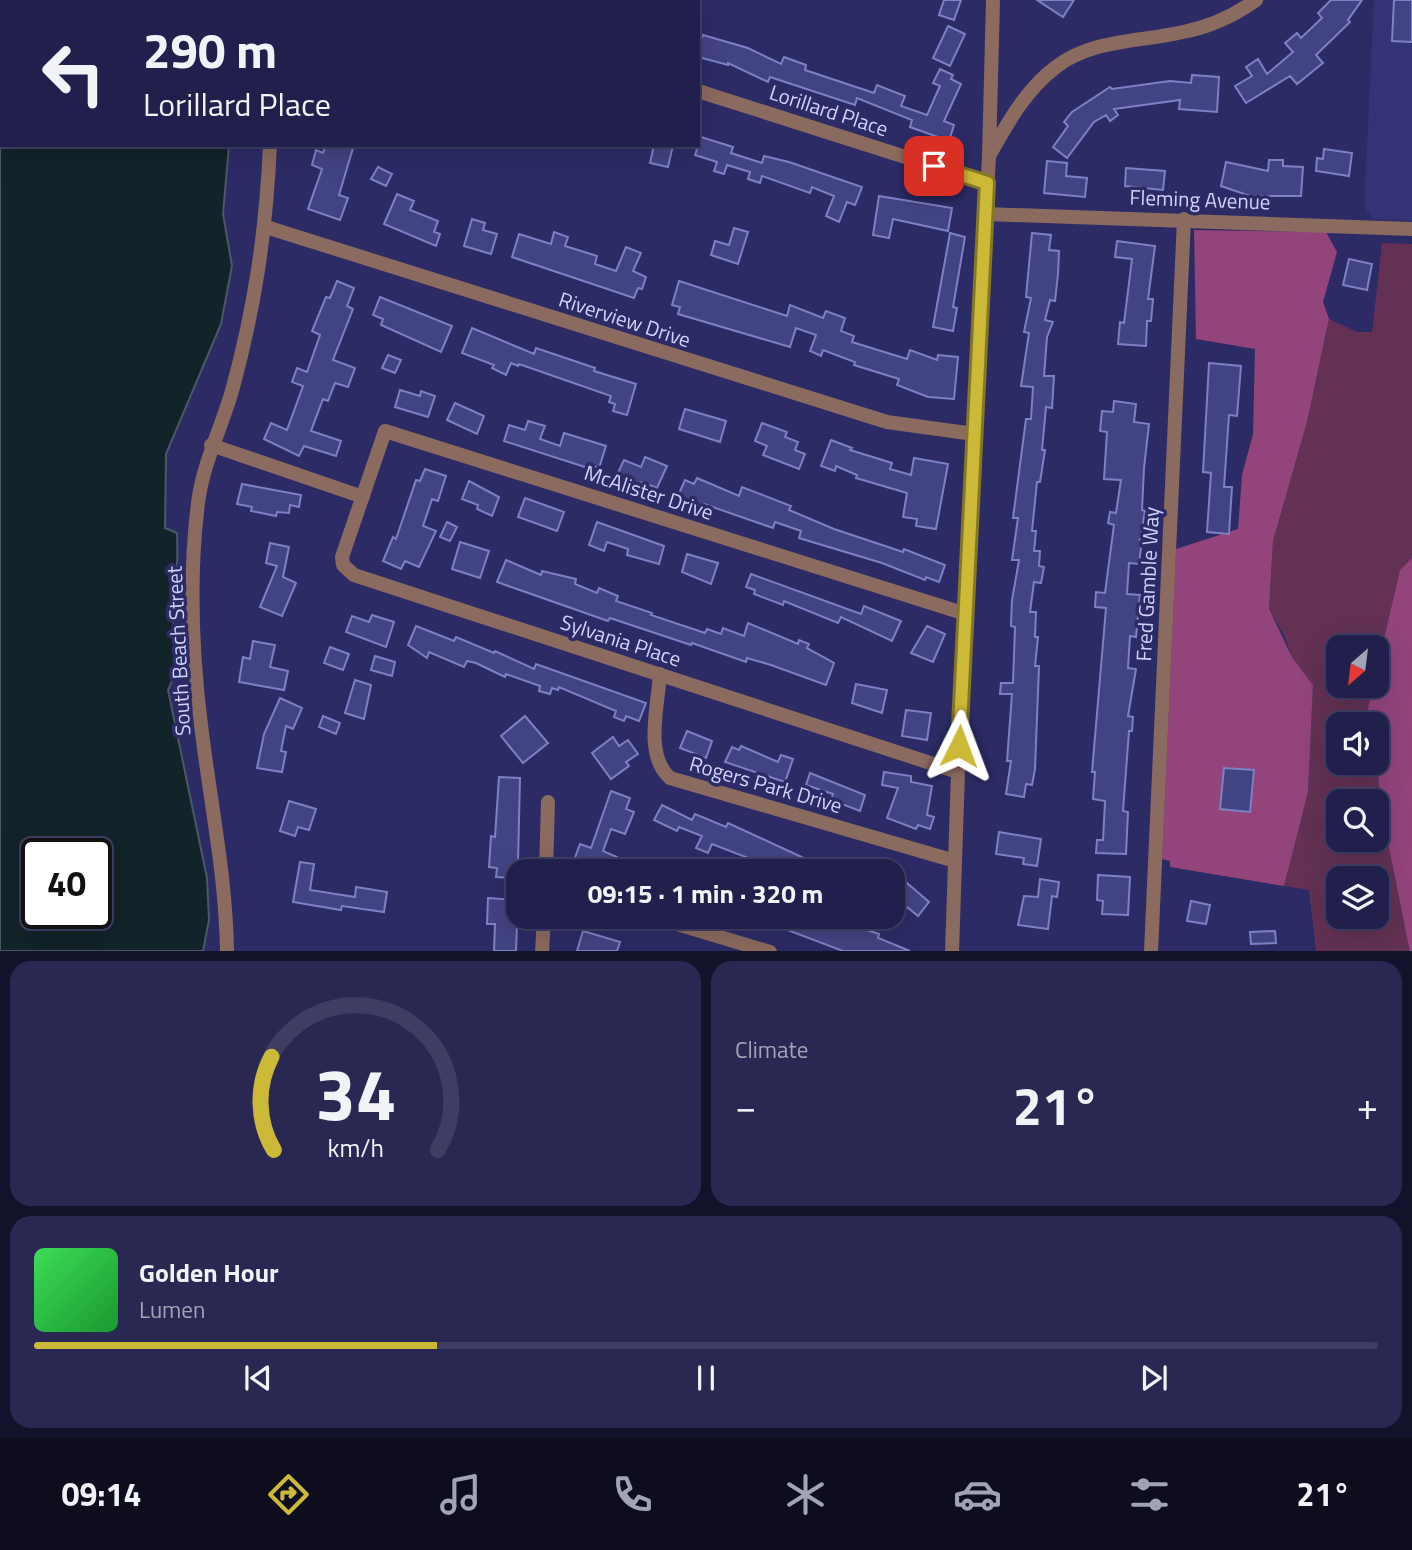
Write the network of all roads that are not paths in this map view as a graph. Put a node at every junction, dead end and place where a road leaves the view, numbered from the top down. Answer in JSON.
{"nodes":[{"id":1,"x":993,"y":0,"type":"edge"},
{"id":2,"x":1256,"y":0,"type":"edge"},
{"id":3,"x":700,"y":92,"type":"edge"},
{"id":4,"x":270,"y":147,"type":"edge"},
{"id":5,"x":989,"y":156,"type":"junction"},
{"id":6,"x":987,"y":183,"type":"junction"},
{"id":7,"x":985,"y":214,"type":"junction"},
{"id":8,"x":1184,"y":219,"type":"junction"},
{"id":9,"x":266,"y":227,"type":"junction"},
{"id":10,"x":1412,"y":229,"type":"edge"},
{"id":11,"x":975,"y":434,"type":"junction"},
{"id":12,"x":211,"y":445,"type":"junction"},
{"id":13,"x":363,"y":497,"type":"junction"},
{"id":14,"x":966,"y":614,"type":"junction"},
{"id":15,"x":660,"y":674,"type":"junction"},
{"id":16,"x":958,"y":772,"type":"junction"},
{"id":17,"x":548,"y":802,"type":"dead end"},
{"id":18,"x":546,"y":859,"type":"edge"},
{"id":19,"x":955,"y":861,"type":"junction"},
{"id":20,"x":543,"y":929,"type":"edge"},
{"id":21,"x":695,"y":929,"type":"edge"},
{"id":22,"x":227,"y":951,"type":"edge"},
{"id":23,"x":542,"y":951,"type":"edge"},
{"id":24,"x":770,"y":951,"type":"edge"},
{"id":25,"x":952,"y":951,"type":"edge"},
{"id":26,"x":1151,"y":951,"type":"edge"}],
"edges":[{"from":1,"to":5,"type":"street"},
{"from":2,"to":5,"type":"street"},
{"from":3,"to":6,"type":"street","name":"Lorillard Place"},
{"from":4,"to":9,"type":"street","name":"South Beach Street"},
{"from":5,"to":6,"type":"street"},
{"from":6,"to":7,"type":"street"},
{"from":7,"to":8,"type":"street","name":"Fleming Avenue"},
{"from":7,"to":11,"type":"street"},
{"from":8,"to":10,"type":"street","name":"Fleming Avenue"},
{"from":8,"to":26,"type":"street","name":"Fred Gamble Way"},
{"from":9,"to":11,"type":"street","name":"Riverview Drive"},
{"from":9,"to":12,"type":"street","name":"South Beach Street"},
{"from":11,"to":14,"type":"street"},
{"from":12,"to":13,"type":"street"},
{"from":12,"to":22,"type":"street","name":"South Beach Street"},
{"from":13,"to":14,"type":"street","name":"McAlister Drive"},
{"from":13,"to":15,"type":"street","name":"Sylvania Place"},
{"from":14,"to":16,"type":"street"},
{"from":15,"to":16,"type":"street","name":"Sylvania Place"},
{"from":15,"to":19,"type":"street","name":"Rogers Park Drive"},
{"from":16,"to":19,"type":"street"},
{"from":17,"to":18,"type":"street"},
{"from":19,"to":25,"type":"street"},
{"from":20,"to":23,"type":"street"},
{"from":21,"to":24,"type":"street"}]}
